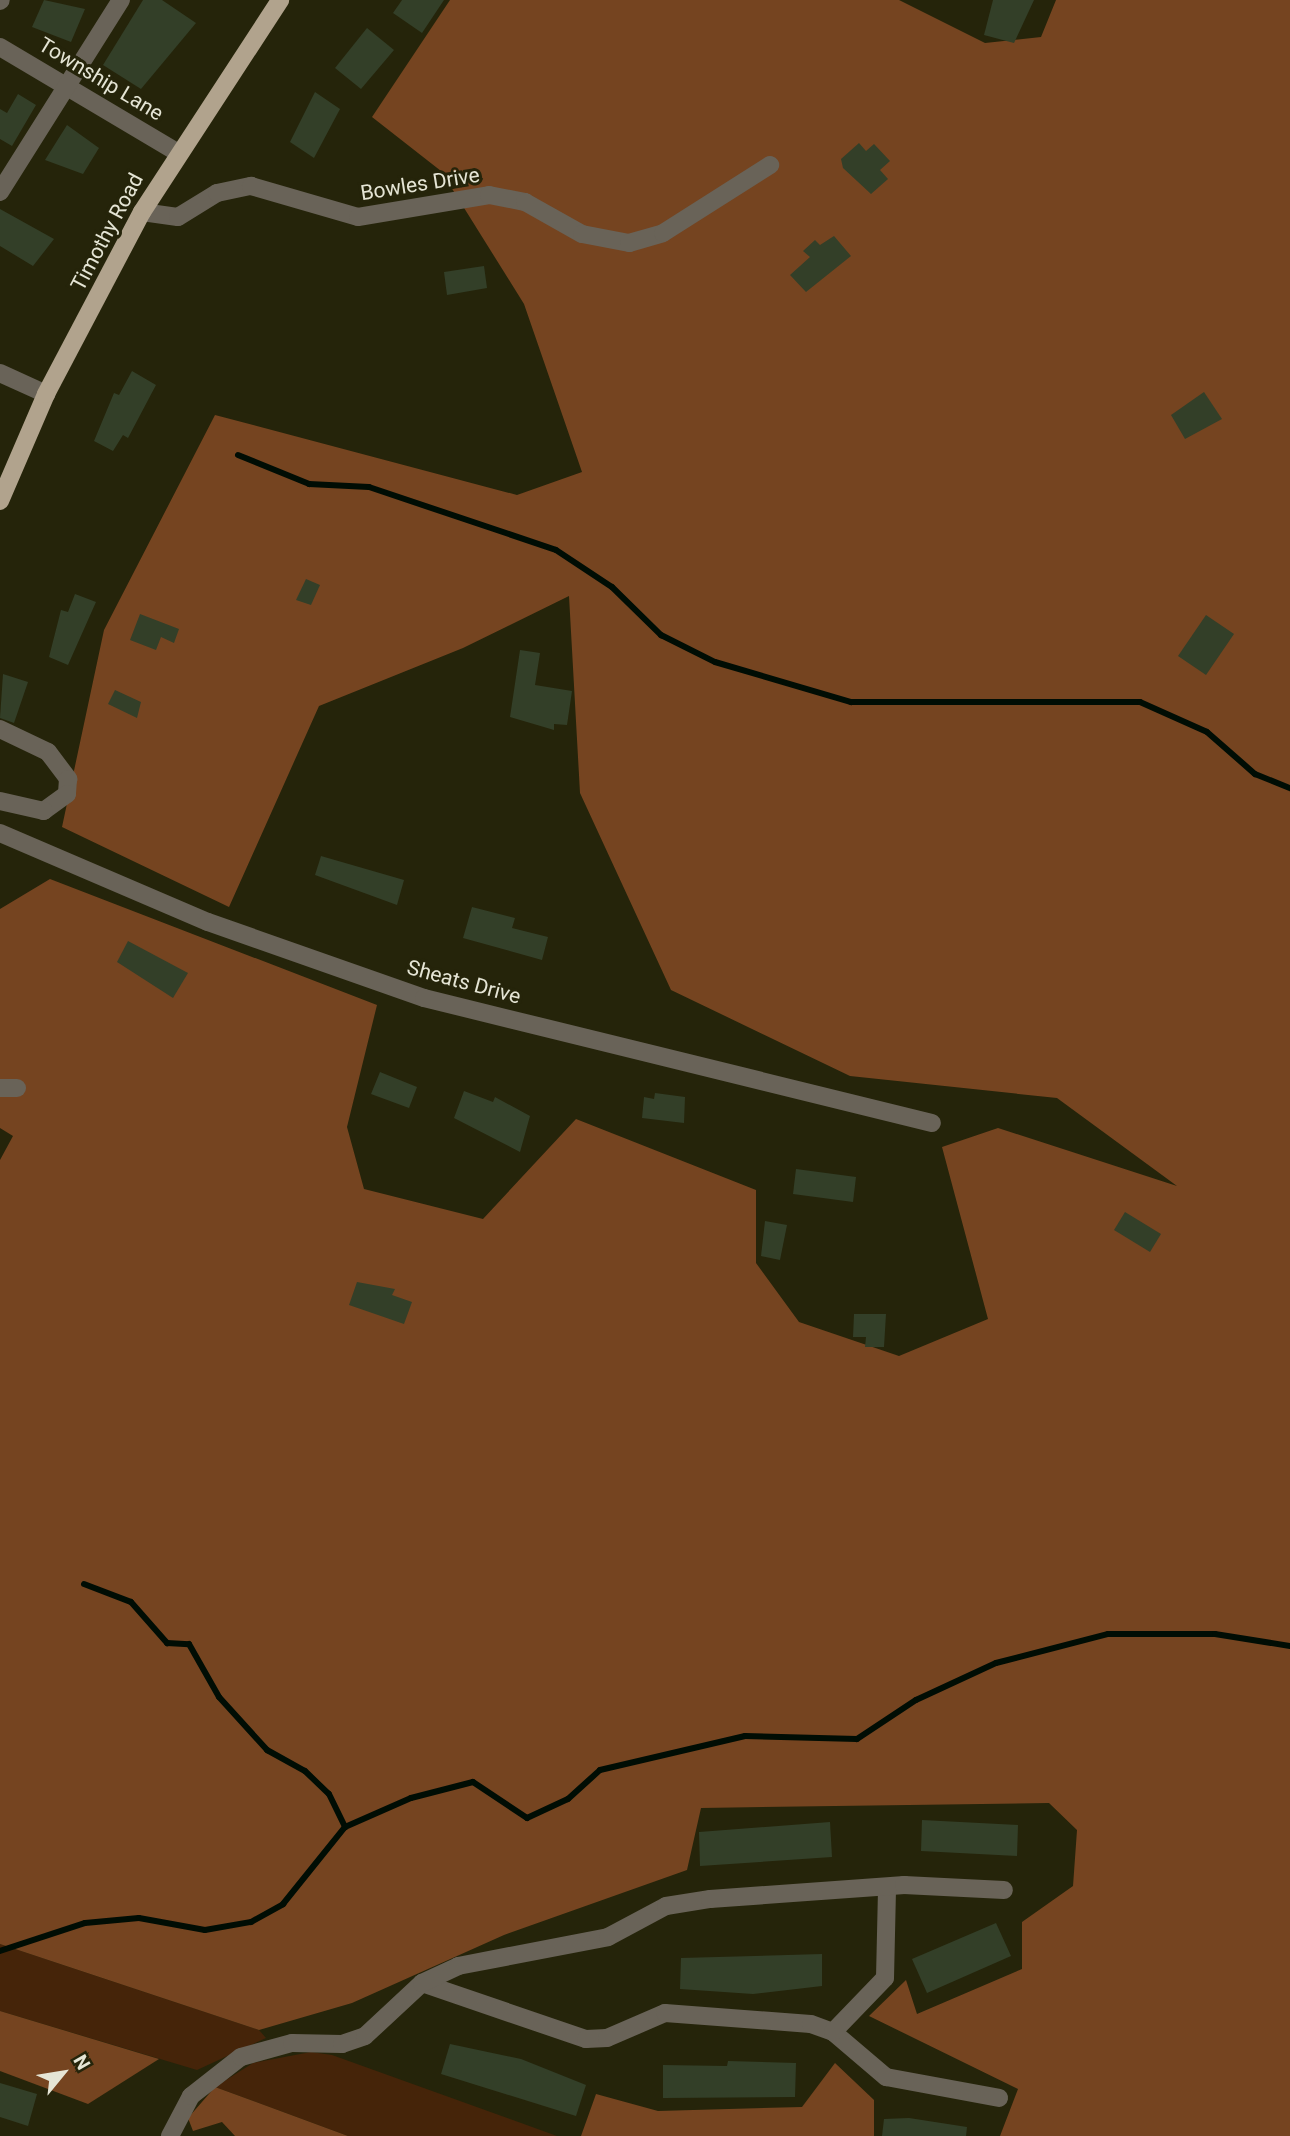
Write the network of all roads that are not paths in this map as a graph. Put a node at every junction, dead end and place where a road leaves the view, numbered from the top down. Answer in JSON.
{"nodes":[{"id":1,"x":121,"y":0,"type":"edge"},
{"id":2,"x":280,"y":0,"type":"edge"},
{"id":3,"x":0,"y":47,"type":"edge"},
{"id":4,"x":66,"y":82,"type":"junction"},
{"id":5,"x":177,"y":152,"type":"junction"},
{"id":6,"x":770,"y":165,"type":"dead end"},
{"id":7,"x":0,"y":192,"type":"edge"},
{"id":8,"x":142,"y":212,"type":"junction"},
{"id":9,"x":0,"y":373,"type":"edge"},
{"id":10,"x":46,"y":394,"type":"junction"},
{"id":11,"x":0,"y":501,"type":"edge"},
{"id":12,"x":0,"y":729,"type":"edge"},
{"id":13,"x":0,"y":801,"type":"edge"},
{"id":14,"x":0,"y":833,"type":"edge"},
{"id":15,"x":932,"y":1123,"type":"dead end"},
{"id":16,"x":887,"y":1887,"type":"junction"},
{"id":17,"x":1004,"y":1890,"type":"dead end"},
{"id":18,"x":422,"y":1983,"type":"junction"},
{"id":19,"x":833,"y":2032,"type":"junction"},
{"id":20,"x":999,"y":2098,"type":"dead end"},
{"id":21,"x":170,"y":2136,"type":"edge"}],
"edges":[{"from":1,"to":4,"type":"street"},
{"from":2,"to":5,"type":"main road","name":"Timothy Road"},
{"from":3,"to":4,"type":"street","name":"Township Lane"},
{"from":4,"to":5,"type":"street","name":"Township Lane"},
{"from":4,"to":7,"type":"street"},
{"from":5,"to":8,"type":"main road","name":"Timothy Road"},
{"from":6,"to":8,"type":"street","name":"Bowles Drive"},
{"from":8,"to":10,"type":"main road","name":"Timothy Road"},
{"from":9,"to":10,"type":"street"},
{"from":10,"to":11,"type":"main road","name":"Timothy Road"},
{"from":12,"to":13,"type":"street"},
{"from":14,"to":15,"type":"street","name":"Sheats Drive"},
{"from":16,"to":17,"type":"street"},
{"from":16,"to":18,"type":"street"},
{"from":16,"to":19,"type":"street"},
{"from":18,"to":19,"type":"street"},
{"from":18,"to":21,"type":"street"},
{"from":19,"to":20,"type":"street"}]}
